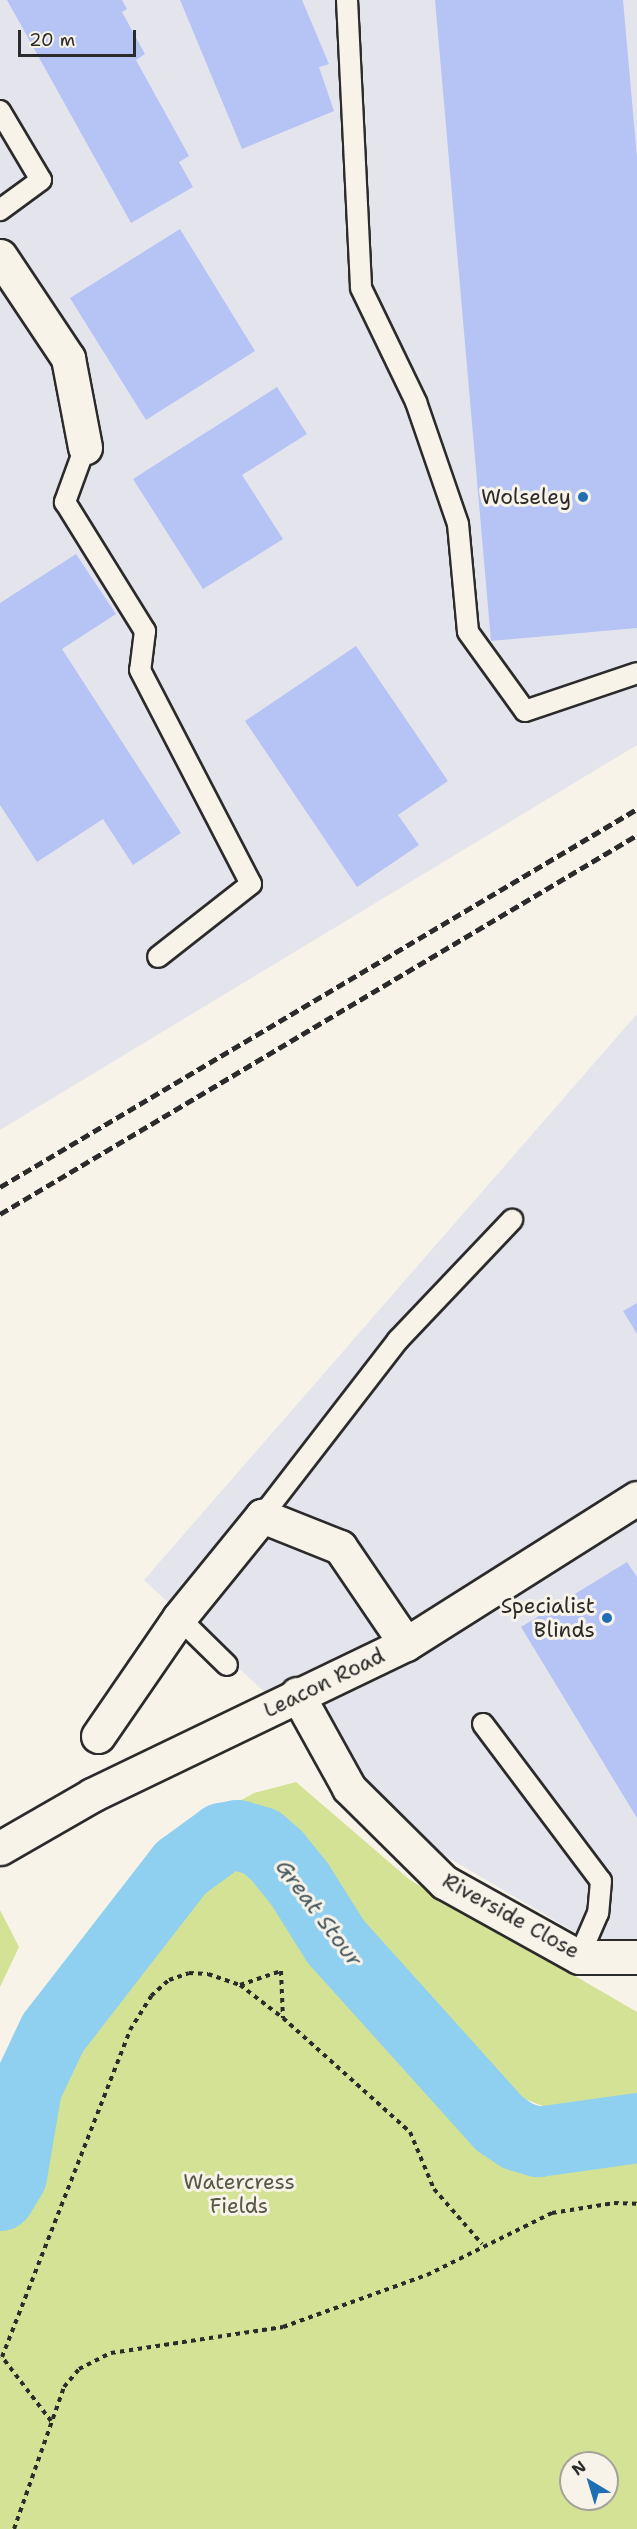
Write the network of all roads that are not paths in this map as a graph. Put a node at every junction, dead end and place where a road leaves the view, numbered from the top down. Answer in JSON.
{"nodes":[{"id":1,"x":347,"y":0,"type":"edge"},
{"id":2,"x":0,"y":111,"type":"edge"},
{"id":3,"x":0,"y":210,"type":"edge"},
{"id":4,"x":0,"y":256,"type":"edge"},
{"id":5,"x":85,"y":447,"type":"joint"},
{"id":6,"x":637,"y":673,"type":"edge"},
{"id":7,"x":158,"y":957,"type":"dead end"},
{"id":8,"x":512,"y":1220,"type":"dead end"},
{"id":9,"x":637,"y":1498,"type":"edge"},
{"id":10,"x":262,"y":1516,"type":"junction"},
{"id":11,"x":179,"y":1618,"type":"junction"},
{"id":12,"x":406,"y":1644,"type":"junction"},
{"id":13,"x":227,"y":1665,"type":"dead end"},
{"id":14,"x":297,"y":1694,"type":"junction"},
{"id":15,"x":483,"y":1724,"type":"dead end"},
{"id":16,"x":98,"y":1736,"type":"dead end"},
{"id":17,"x":0,"y":1848,"type":"edge"},
{"id":18,"x":579,"y":1957,"type":"junction"},
{"id":19,"x":637,"y":1957,"type":"edge"}],
"edges":[{"from":1,"to":6,"type":"lane"},
{"from":2,"to":3,"type":"lane"},
{"from":4,"to":5,"type":"street"},
{"from":5,"to":7,"type":"lane"},
{"from":8,"to":10,"type":"lane"},
{"from":9,"to":12,"type":"street","name":"Leacon Road"},
{"from":10,"to":11,"type":"street"},
{"from":10,"to":12,"type":"street"},
{"from":11,"to":13,"type":"lane"},
{"from":11,"to":16,"type":"street"},
{"from":12,"to":14,"type":"street","name":"Leacon Road"},
{"from":14,"to":17,"type":"street","name":"Leacon Road"},
{"from":14,"to":18,"type":"street","name":"Riverside Close"},
{"from":15,"to":18,"type":"lane"},
{"from":18,"to":19,"type":"street","name":"Riverside Close"}]}
